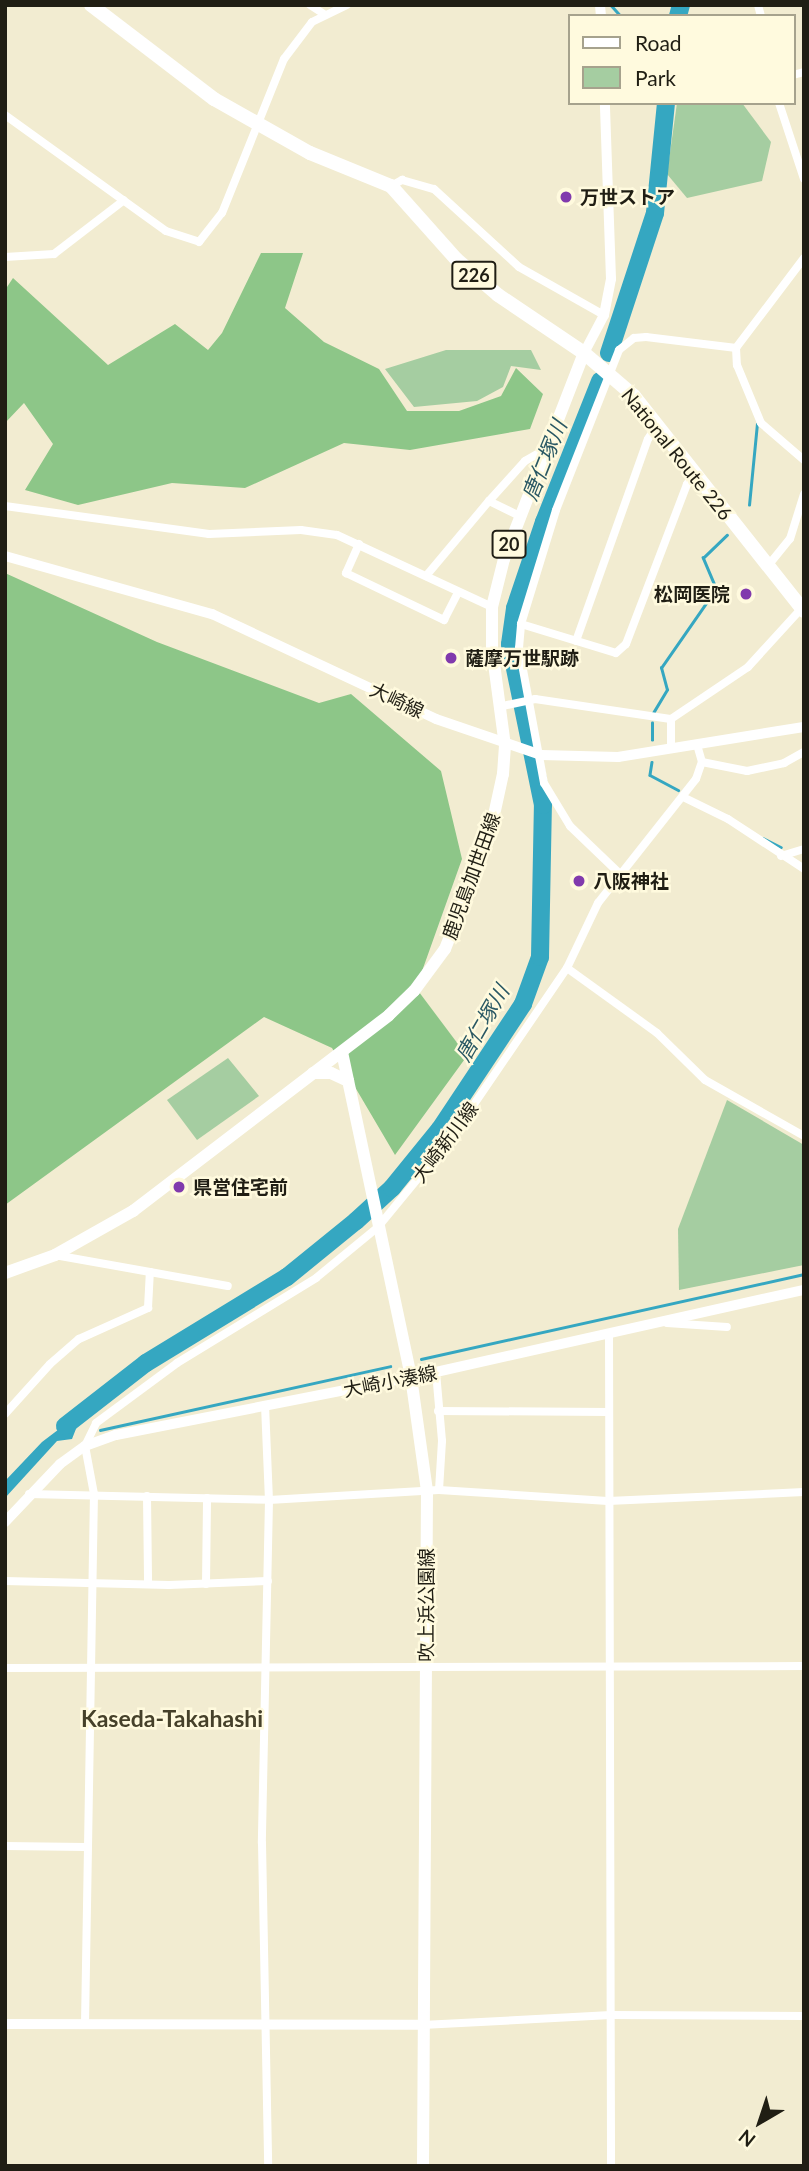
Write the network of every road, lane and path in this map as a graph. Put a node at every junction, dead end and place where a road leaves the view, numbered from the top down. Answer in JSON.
{"nodes":[{"id":1,"x":91,"y":5,"type":"edge"},
{"id":2,"x":310,"y":5,"type":"edge"},
{"id":3,"x":347,"y":5,"type":"edge"},
{"id":4,"x":324,"y":14,"type":"junction"},
{"id":5,"x":605,"y":105,"type":"edge"},
{"id":6,"x":780,"y":105,"type":"edge"},
{"id":7,"x":5,"y":115,"type":"edge"},
{"id":8,"x":256,"y":124,"type":"junction"},
{"id":9,"x":804,"y":179,"type":"edge"},
{"id":10,"x":391,"y":186,"type":"junction"},
{"id":11,"x":124,"y":200,"type":"junction"},
{"id":12,"x":5,"y":257,"type":"edge"},
{"id":13,"x":804,"y":258,"type":"edge"},
{"id":14,"x":604,"y":315,"type":"junction"},
{"id":15,"x":736,"y":348,"type":"junction"},
{"id":16,"x":584,"y":353,"type":"junction"},
{"id":17,"x":609,"y":372,"type":"junction"},
{"id":18,"x":658,"y":425,"type":"junction"},
{"id":19,"x":548,"y":447,"type":"junction"},
{"id":20,"x":804,"y":460,"type":"edge"},
{"id":21,"x":695,"y":474,"type":"junction"},
{"id":22,"x":804,"y":494,"type":"edge"},
{"id":23,"x":489,"y":500,"type":"junction"},
{"id":24,"x":5,"y":506,"type":"edge"},
{"id":25,"x":520,"y":516,"type":"junction"},
{"id":26,"x":359,"y":544,"type":"junction"},
{"id":27,"x":5,"y":556,"type":"edge"},
{"id":28,"x":766,"y":567,"type":"junction"},
{"id":29,"x":426,"y":576,"type":"junction"},
{"id":30,"x":457,"y":594,"type":"junction"},
{"id":31,"x":492,"y":607,"type":"junction"},
{"id":32,"x":803,"y":610,"type":"edge"},
{"id":33,"x":521,"y":624,"type":"junction"},
{"id":34,"x":576,"y":641,"type":"junction"},
{"id":35,"x":528,"y":700,"type":"junction"},
{"id":36,"x":498,"y":707,"type":"junction"},
{"id":37,"x":671,"y":719,"type":"junction"},
{"id":38,"x":804,"y":727,"type":"edge"},
{"id":39,"x":697,"y":744,"type":"junction"},
{"id":40,"x":505,"y":746,"type":"junction"},
{"id":41,"x":671,"y":749,"type":"junction"},
{"id":42,"x":804,"y":752,"type":"edge"},
{"id":43,"x":539,"y":754,"type":"junction"},
{"id":44,"x":702,"y":762,"type":"junction"},
{"id":45,"x":682,"y":797,"type":"junction"},
{"id":46,"x":804,"y":849,"type":"edge"},
{"id":47,"x":782,"y":856,"type":"junction"},
{"id":48,"x":804,"y":869,"type":"edge"},
{"id":49,"x":620,"y":874,"type":"junction"},
{"id":50,"x":567,"y":968,"type":"junction"},
{"id":51,"x":342,"y":1052,"type":"junction"},
{"id":52,"x":313,"y":1073,"type":"junction"},
{"id":53,"x":348,"y":1081,"type":"junction"},
{"id":54,"x":804,"y":1136,"type":"edge"},
{"id":55,"x":377,"y":1222,"type":"junction"},
{"id":56,"x":55,"y":1255,"type":"junction"},
{"id":57,"x":150,"y":1272,"type":"junction"},
{"id":58,"x":5,"y":1273,"type":"edge"},
{"id":59,"x":228,"y":1286,"type":"dead end"},
{"id":60,"x":804,"y":1290,"type":"edge"},
{"id":61,"x":658,"y":1322,"type":"junction"},
{"id":62,"x":727,"y":1327,"type":"dead end"},
{"id":63,"x":609,"y":1334,"type":"junction"},
{"id":64,"x":436,"y":1372,"type":"junction"},
{"id":65,"x":411,"y":1377,"type":"junction"},
{"id":66,"x":265,"y":1405,"type":"junction"},
{"id":67,"x":7,"y":1409,"type":"edge"},
{"id":68,"x":438,"y":1411,"type":"junction"},
{"id":69,"x":608,"y":1412,"type":"junction"},
{"id":70,"x":85,"y":1446,"type":"junction"},
{"id":71,"x":433,"y":1490,"type":"junction"},
{"id":72,"x":804,"y":1492,"type":"edge"},
{"id":73,"x":29,"y":1494,"type":"junction"},
{"id":74,"x":94,"y":1494,"type":"junction"},
{"id":75,"x":147,"y":1496,"type":"junction"},
{"id":76,"x":207,"y":1498,"type":"junction"},
{"id":77,"x":269,"y":1500,"type":"junction"},
{"id":78,"x":608,"y":1501,"type":"junction"},
{"id":79,"x":5,"y":1522,"type":"edge"},
{"id":80,"x":90,"y":1580,"type":"junction"},
{"id":81,"x":5,"y":1581,"type":"edge"},
{"id":82,"x":268,"y":1581,"type":"junction"},
{"id":83,"x":148,"y":1584,"type":"junction"},
{"id":84,"x":206,"y":1584,"type":"junction"},
{"id":85,"x":266,"y":1666,"type":"junction"},
{"id":86,"x":612,"y":1666,"type":"junction"},
{"id":87,"x":804,"y":1666,"type":"edge"},
{"id":88,"x":89,"y":1667,"type":"junction"},
{"id":89,"x":426,"y":1667,"type":"junction"},
{"id":90,"x":5,"y":1668,"type":"edge"},
{"id":91,"x":5,"y":1846,"type":"edge"},
{"id":92,"x":86,"y":1847,"type":"junction"},
{"id":93,"x":611,"y":2015,"type":"junction"},
{"id":94,"x":804,"y":2016,"type":"edge"},
{"id":95,"x":5,"y":2024,"type":"edge"},
{"id":96,"x":85,"y":2024,"type":"junction"},
{"id":97,"x":264,"y":2025,"type":"junction"},
{"id":98,"x":422,"y":2025,"type":"junction"},
{"id":99,"x":268,"y":2166,"type":"edge"},
{"id":100,"x":423,"y":2166,"type":"edge"},
{"id":101,"x":611,"y":2166,"type":"edge"}],
"edges":[{"from":1,"to":8,"type":"highway","name":"National Route 226","number":"226"},
{"from":2,"to":4,"type":"street"},
{"from":3,"to":4,"type":"street"},
{"from":4,"to":8,"type":"street"},
{"from":5,"to":14,"type":"street"},
{"from":6,"to":9,"type":"street"},
{"from":7,"to":11,"type":"street"},
{"from":8,"to":10,"type":"highway","name":"National Route 226","number":"226"},
{"from":8,"to":11,"type":"street"},
{"from":10,"to":14,"type":"street"},
{"from":10,"to":16,"type":"highway","name":"National Route 226","number":"226"},
{"from":11,"to":12,"type":"street"},
{"from":13,"to":15,"type":"street"},
{"from":14,"to":16,"type":"street"},
{"from":15,"to":17,"type":"street"},
{"from":15,"to":20,"type":"street"},
{"from":16,"to":17,"type":"highway","name":"National Route 226","number":"226"},
{"from":16,"to":19,"type":"main road","name":"鹿児島加世田線","number":"20"},
{"from":17,"to":18,"type":"highway","name":"National Route 226","number":"226"},
{"from":17,"to":33,"type":"street"},
{"from":18,"to":21,"type":"highway","name":"National Route 226","number":"226"},
{"from":18,"to":34,"type":"street"},
{"from":19,"to":23,"type":"street"},
{"from":19,"to":25,"type":"main road","name":"鹿児島加世田線","number":"20"},
{"from":21,"to":28,"type":"highway","name":"National Route 226","number":"226"},
{"from":21,"to":34,"type":"street"},
{"from":22,"to":28,"type":"street"},
{"from":23,"to":25,"type":"street"},
{"from":23,"to":29,"type":"street"},
{"from":24,"to":26,"type":"street"},
{"from":25,"to":31,"type":"main road","name":"鹿児島加世田線","number":"20"},
{"from":26,"to":29,"type":"street"},
{"from":26,"to":30,"type":"street"},
{"from":27,"to":40,"type":"street","name":"大崎線"},
{"from":28,"to":32,"type":"highway","name":"National Route 226","number":"226"},
{"from":29,"to":30,"type":"street"},
{"from":30,"to":31,"type":"street"},
{"from":31,"to":36,"type":"main road","name":"鹿児島加世田線","number":"20"},
{"from":32,"to":37,"type":"street"},
{"from":33,"to":34,"type":"street"},
{"from":33,"to":35,"type":"street"},
{"from":35,"to":36,"type":"street"},
{"from":35,"to":37,"type":"street"},
{"from":35,"to":43,"type":"street"},
{"from":36,"to":40,"type":"main road","name":"鹿児島加世田線","number":"20"},
{"from":37,"to":41,"type":"street"},
{"from":38,"to":39,"type":"street","name":"大崎線"},
{"from":39,"to":41,"type":"street","name":"大崎線"},
{"from":39,"to":44,"type":"street"},
{"from":40,"to":43,"type":"street","name":"大崎線"},
{"from":40,"to":51,"type":"main road","name":"鹿児島加世田線","number":"20"},
{"from":41,"to":43,"type":"street","name":"大崎線"},
{"from":42,"to":44,"type":"street"},
{"from":43,"to":49,"type":"street"},
{"from":44,"to":45,"type":"street","name":"大崎新川線"},
{"from":45,"to":47,"type":"street"},
{"from":45,"to":49,"type":"street","name":"大崎新川線"},
{"from":46,"to":47,"type":"street"},
{"from":47,"to":48,"type":"street"},
{"from":49,"to":50,"type":"street","name":"大崎新川線"},
{"from":50,"to":54,"type":"street"},
{"from":50,"to":55,"type":"street","name":"大崎新川線"},
{"from":51,"to":52,"type":"main road","name":"鹿児島加世田線","number":"20"},
{"from":51,"to":53,"type":"main road","name":"吹上浜公園線"},
{"from":52,"to":53,"type":"main road"},
{"from":52,"to":56,"type":"main road","name":"鹿児島加世田線","number":"20"},
{"from":53,"to":55,"type":"main road","name":"吹上浜公園線"},
{"from":55,"to":65,"type":"main road","name":"吹上浜公園線"},
{"from":55,"to":70,"type":"street","name":"大崎新川線"},
{"from":56,"to":57,"type":"street"},
{"from":56,"to":58,"type":"main road","name":"鹿児島加世田線","number":"20"},
{"from":57,"to":59,"type":"street"},
{"from":57,"to":67,"type":"street"},
{"from":60,"to":61,"type":"street","name":"大崎小湊線"},
{"from":61,"to":62,"type":"street"},
{"from":61,"to":63,"type":"street","name":"大崎小湊線"},
{"from":63,"to":64,"type":"street","name":"大崎小湊線"},
{"from":63,"to":69,"type":"street"},
{"from":64,"to":65,"type":"street","name":"大崎小湊線"},
{"from":64,"to":68,"type":"street"},
{"from":65,"to":66,"type":"street","name":"大崎小湊線"},
{"from":65,"to":71,"type":"main road","name":"吹上浜公園線"},
{"from":66,"to":70,"type":"street","name":"大崎小湊線"},
{"from":66,"to":77,"type":"street"},
{"from":68,"to":69,"type":"street"},
{"from":68,"to":71,"type":"street"},
{"from":69,"to":78,"type":"street"},
{"from":70,"to":73,"type":"street","name":"大崎小湊線"},
{"from":70,"to":74,"type":"street"},
{"from":71,"to":77,"type":"street"},
{"from":71,"to":78,"type":"street"},
{"from":71,"to":89,"type":"main road","name":"吹上浜公園線"},
{"from":72,"to":78,"type":"street"},
{"from":73,"to":74,"type":"street"},
{"from":73,"to":79,"type":"street","name":"大崎小湊線"},
{"from":74,"to":75,"type":"street"},
{"from":74,"to":80,"type":"street"},
{"from":75,"to":76,"type":"street"},
{"from":75,"to":83,"type":"street"},
{"from":76,"to":77,"type":"street"},
{"from":76,"to":84,"type":"street"},
{"from":77,"to":82,"type":"street"},
{"from":78,"to":86,"type":"street"},
{"from":80,"to":81,"type":"street"},
{"from":80,"to":83,"type":"street"},
{"from":80,"to":88,"type":"street"},
{"from":82,"to":84,"type":"street"},
{"from":82,"to":85,"type":"street"},
{"from":83,"to":84,"type":"street"},
{"from":85,"to":88,"type":"street"},
{"from":85,"to":89,"type":"street"},
{"from":85,"to":97,"type":"street"},
{"from":86,"to":87,"type":"street"},
{"from":86,"to":89,"type":"street"},
{"from":86,"to":93,"type":"street"},
{"from":88,"to":90,"type":"street"},
{"from":88,"to":92,"type":"street"},
{"from":89,"to":98,"type":"main road","name":"吹上浜公園線"},
{"from":91,"to":92,"type":"street"},
{"from":92,"to":96,"type":"street"},
{"from":93,"to":94,"type":"street"},
{"from":93,"to":98,"type":"street"},
{"from":93,"to":101,"type":"street"},
{"from":95,"to":96,"type":"street"},
{"from":96,"to":97,"type":"street"},
{"from":97,"to":98,"type":"street"},
{"from":97,"to":99,"type":"street"},
{"from":98,"to":100,"type":"main road","name":"吹上浜公園線"}]}
